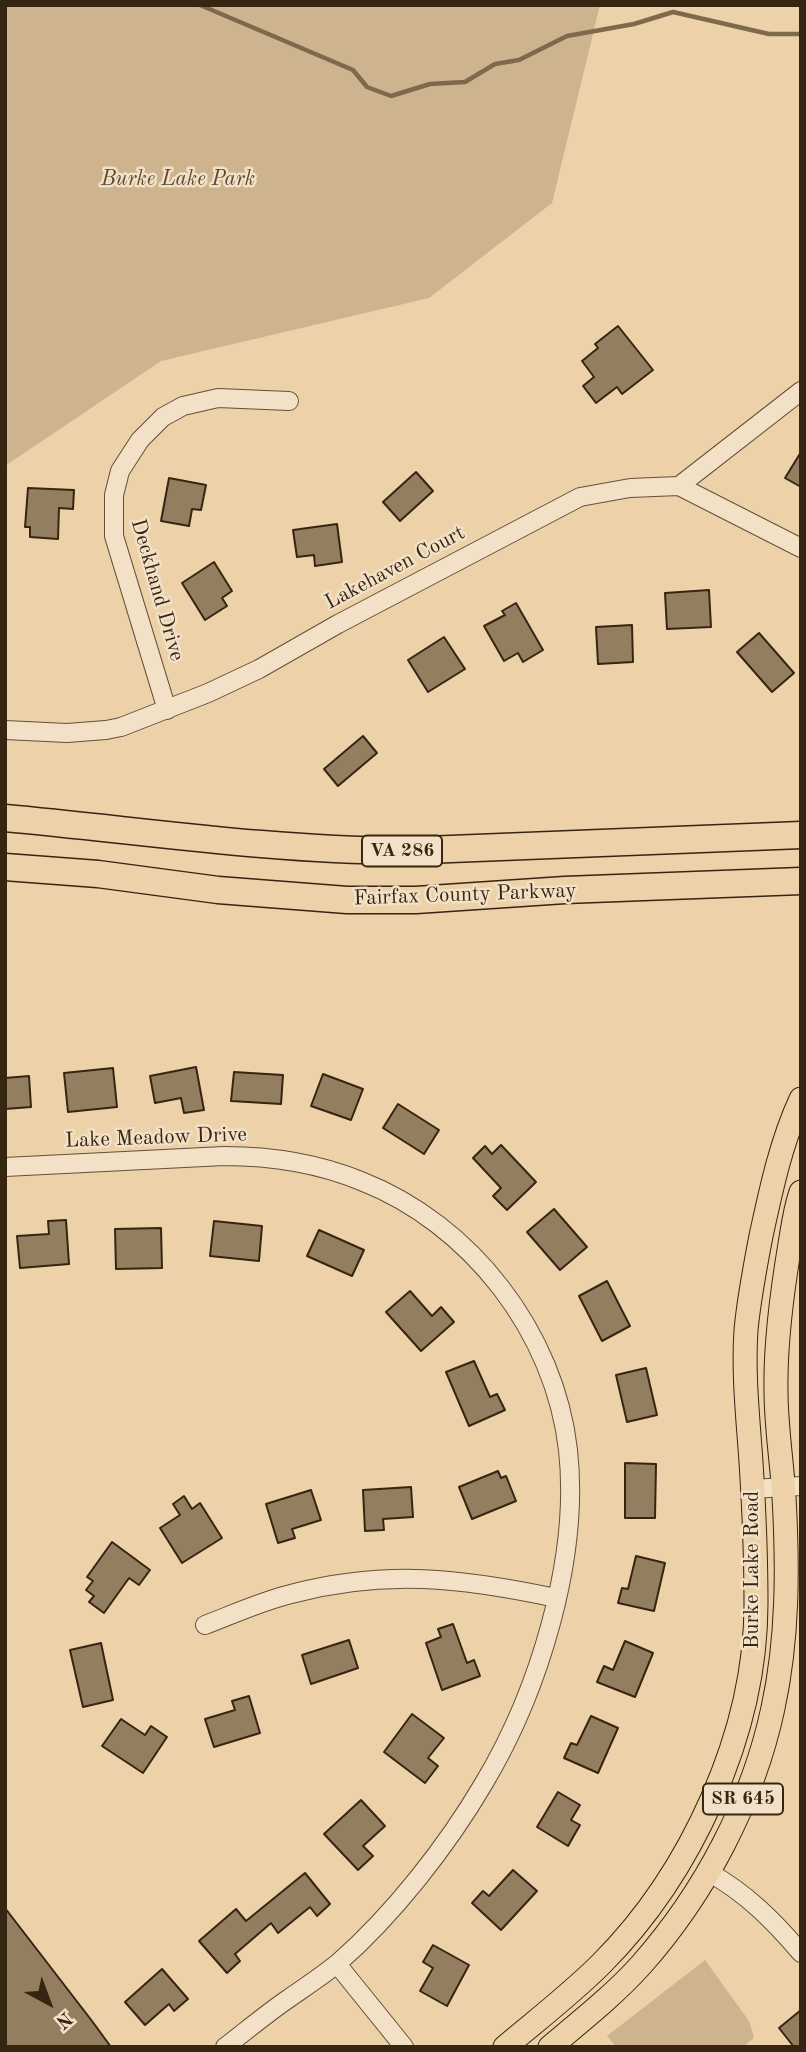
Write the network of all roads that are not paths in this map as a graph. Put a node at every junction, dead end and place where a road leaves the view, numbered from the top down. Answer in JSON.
{"nodes":[{"id":1,"x":801,"y":391,"type":"edge"},
{"id":2,"x":289,"y":401,"type":"dead end"},
{"id":3,"x":679,"y":486,"type":"junction"},
{"id":4,"x":801,"y":548,"type":"edge"},
{"id":5,"x":167,"y":710,"type":"junction"},
{"id":6,"x":5,"y":730,"type":"edge"},
{"id":7,"x":5,"y":818,"type":"edge"},
{"id":8,"x":801,"y":835,"type":"edge"},
{"id":9,"x":5,"y":867,"type":"edge"},
{"id":10,"x":801,"y":881,"type":"edge"},
{"id":11,"x":707,"y":886,"type":"junction"},
{"id":12,"x":801,"y":893,"type":"edge"},
{"id":13,"x":801,"y":1100,"type":"edge"},
{"id":14,"x":5,"y":1167,"type":"edge"},
{"id":15,"x":801,"y":1192,"type":"edge"},
{"id":16,"x":797,"y":1234,"type":"edge"},
{"id":17,"x":792,"y":1486,"type":"edge"},
{"id":18,"x":753,"y":1489,"type":"junction"},
{"id":19,"x":556,"y":1598,"type":"junction"},
{"id":20,"x":205,"y":1625,"type":"dead end"},
{"id":21,"x":708,"y":1872,"type":"junction"},
{"id":22,"x":801,"y":1953,"type":"edge"},
{"id":23,"x":337,"y":1964,"type":"junction"},
{"id":24,"x":225,"y":2047,"type":"edge"},
{"id":25,"x":404,"y":2047,"type":"edge"},
{"id":26,"x":505,"y":2047,"type":"edge"},
{"id":27,"x":550,"y":2047,"type":"edge"}],
"edges":[{"from":1,"to":3,"type":"street"},
{"from":2,"to":5,"type":"street","name":"Deckhand Drive"},
{"from":3,"to":4,"type":"street","name":"Lakehaven Court"},
{"from":3,"to":5,"type":"street","name":"Lakehaven Court"},
{"from":5,"to":6,"type":"street","name":"Lakehaven Court"},
{"from":7,"to":8,"type":"highway","number":"VA 286"},
{"from":9,"to":11,"type":"highway","name":"Fairfax County Parkway"},
{"from":10,"to":11,"type":"highway","name":"Fairfax County Parkway"},
{"from":11,"to":12,"type":"highway"},
{"from":13,"to":18,"type":"main road","name":"Burke Lake Road","number":"SR 645"},
{"from":14,"to":19,"type":"street","name":"Lake Meadow Drive"},
{"from":15,"to":16,"type":"main road","name":"Burke Lake Road","number":"SR 645"},
{"from":16,"to":17,"type":"main road","name":"Burke Lake Road","number":"SR 645"},
{"from":17,"to":18,"type":"street"},
{"from":17,"to":21,"type":"main road","name":"Burke Lake Road","number":"SR 645"},
{"from":18,"to":26,"type":"main road","name":"Burke Lake Road","number":"SR 645"},
{"from":19,"to":20,"type":"street"},
{"from":19,"to":23,"type":"street","name":"Lake Meadow Drive"},
{"from":21,"to":22,"type":"street"},
{"from":21,"to":27,"type":"main road","name":"Burke Lake Road","number":"SR 645"},
{"from":23,"to":24,"type":"street","name":"Lake Meadow Drive"},
{"from":23,"to":25,"type":"street"}]}
